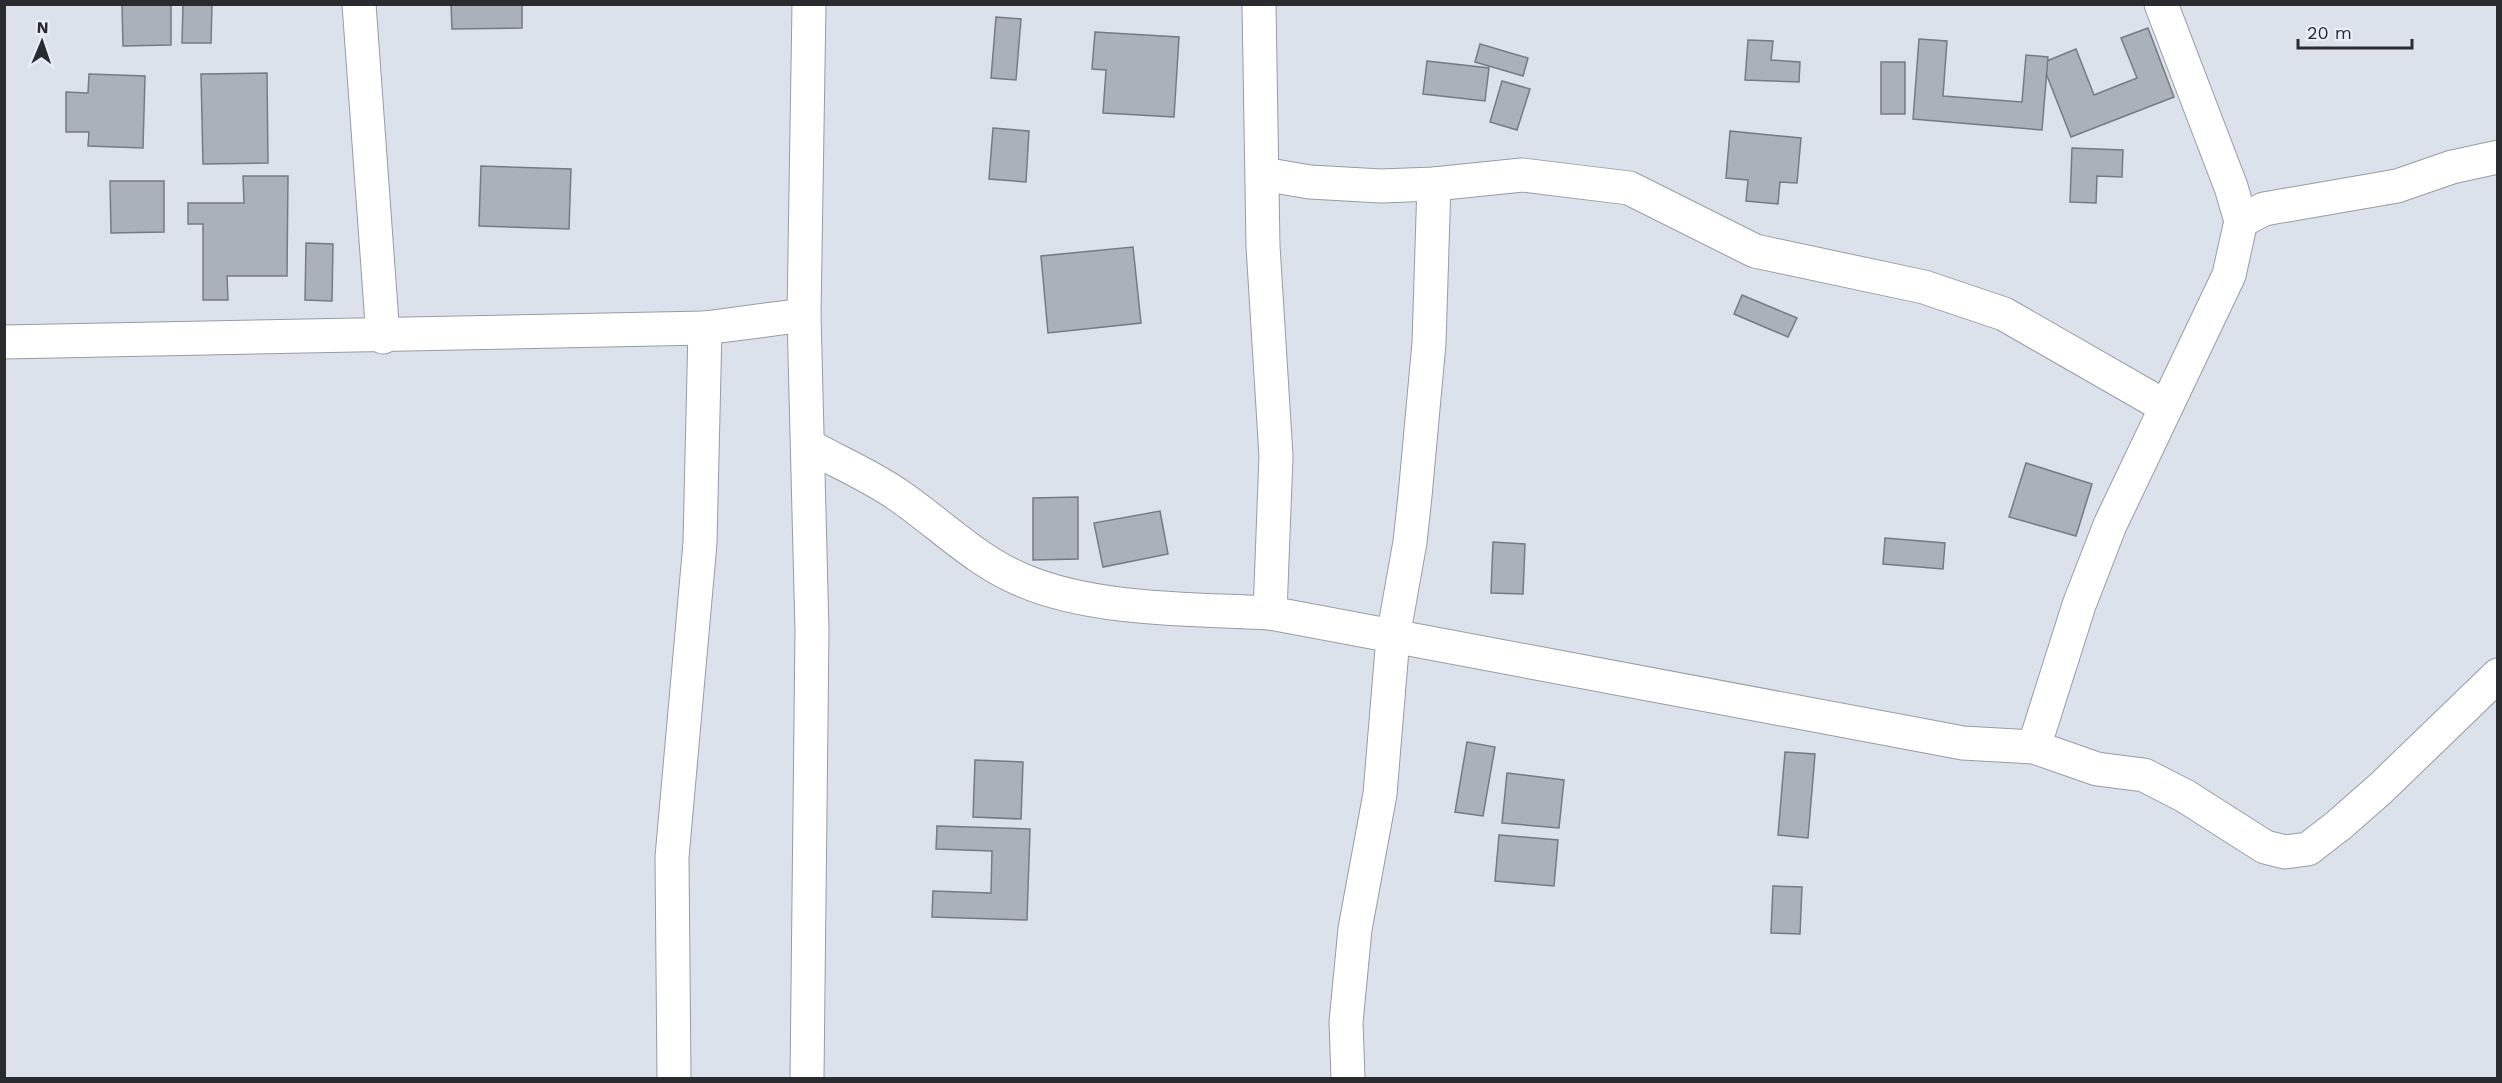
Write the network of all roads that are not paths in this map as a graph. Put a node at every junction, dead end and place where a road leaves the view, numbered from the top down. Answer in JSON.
{"nodes":[{"id":1,"x":359,"y":4,"type":"edge"},
{"id":2,"x":809,"y":4,"type":"edge"},
{"id":3,"x":1259,"y":4,"type":"edge"},
{"id":4,"x":2161,"y":4,"type":"edge"},
{"id":5,"x":2498,"y":157,"type":"edge"},
{"id":6,"x":1263,"y":174,"type":"junction"},
{"id":7,"x":1434,"y":184,"type":"junction"},
{"id":8,"x":2241,"y":221,"type":"junction"},
{"id":9,"x":804,"y":315,"type":"junction"},
{"id":10,"x":705,"y":328,"type":"junction"},
{"id":11,"x":383,"y":337,"type":"junction"},
{"id":12,"x":4,"y":342,"type":"edge"},
{"id":13,"x":2166,"y":407,"type":"junction"},
{"id":14,"x":809,"y":446,"type":"junction"},
{"id":15,"x":1270,"y":613,"type":"junction"},
{"id":16,"x":1393,"y":637,"type":"junction"},
{"id":17,"x":2498,"y":675,"type":"edge"},
{"id":18,"x":2034,"y":747,"type":"junction"},
{"id":19,"x":674,"y":1078,"type":"edge"},
{"id":20,"x":807,"y":1078,"type":"edge"},
{"id":21,"x":1348,"y":1078,"type":"edge"}],
"edges":[{"from":1,"to":11,"type":"street"},
{"from":2,"to":9,"type":"street"},
{"from":3,"to":6,"type":"street"},
{"from":4,"to":8,"type":"street"},
{"from":5,"to":8,"type":"street"},
{"from":6,"to":7,"type":"street"},
{"from":6,"to":15,"type":"street"},
{"from":7,"to":13,"type":"street"},
{"from":7,"to":16,"type":"street"},
{"from":8,"to":13,"type":"street"},
{"from":9,"to":10,"type":"street"},
{"from":9,"to":14,"type":"street"},
{"from":10,"to":11,"type":"street"},
{"from":10,"to":19,"type":"street"},
{"from":11,"to":12,"type":"street"},
{"from":13,"to":18,"type":"street"},
{"from":14,"to":15,"type":"street"},
{"from":14,"to":20,"type":"street"},
{"from":15,"to":16,"type":"street"},
{"from":16,"to":18,"type":"street"},
{"from":16,"to":21,"type":"street"},
{"from":17,"to":18,"type":"street"}]}
